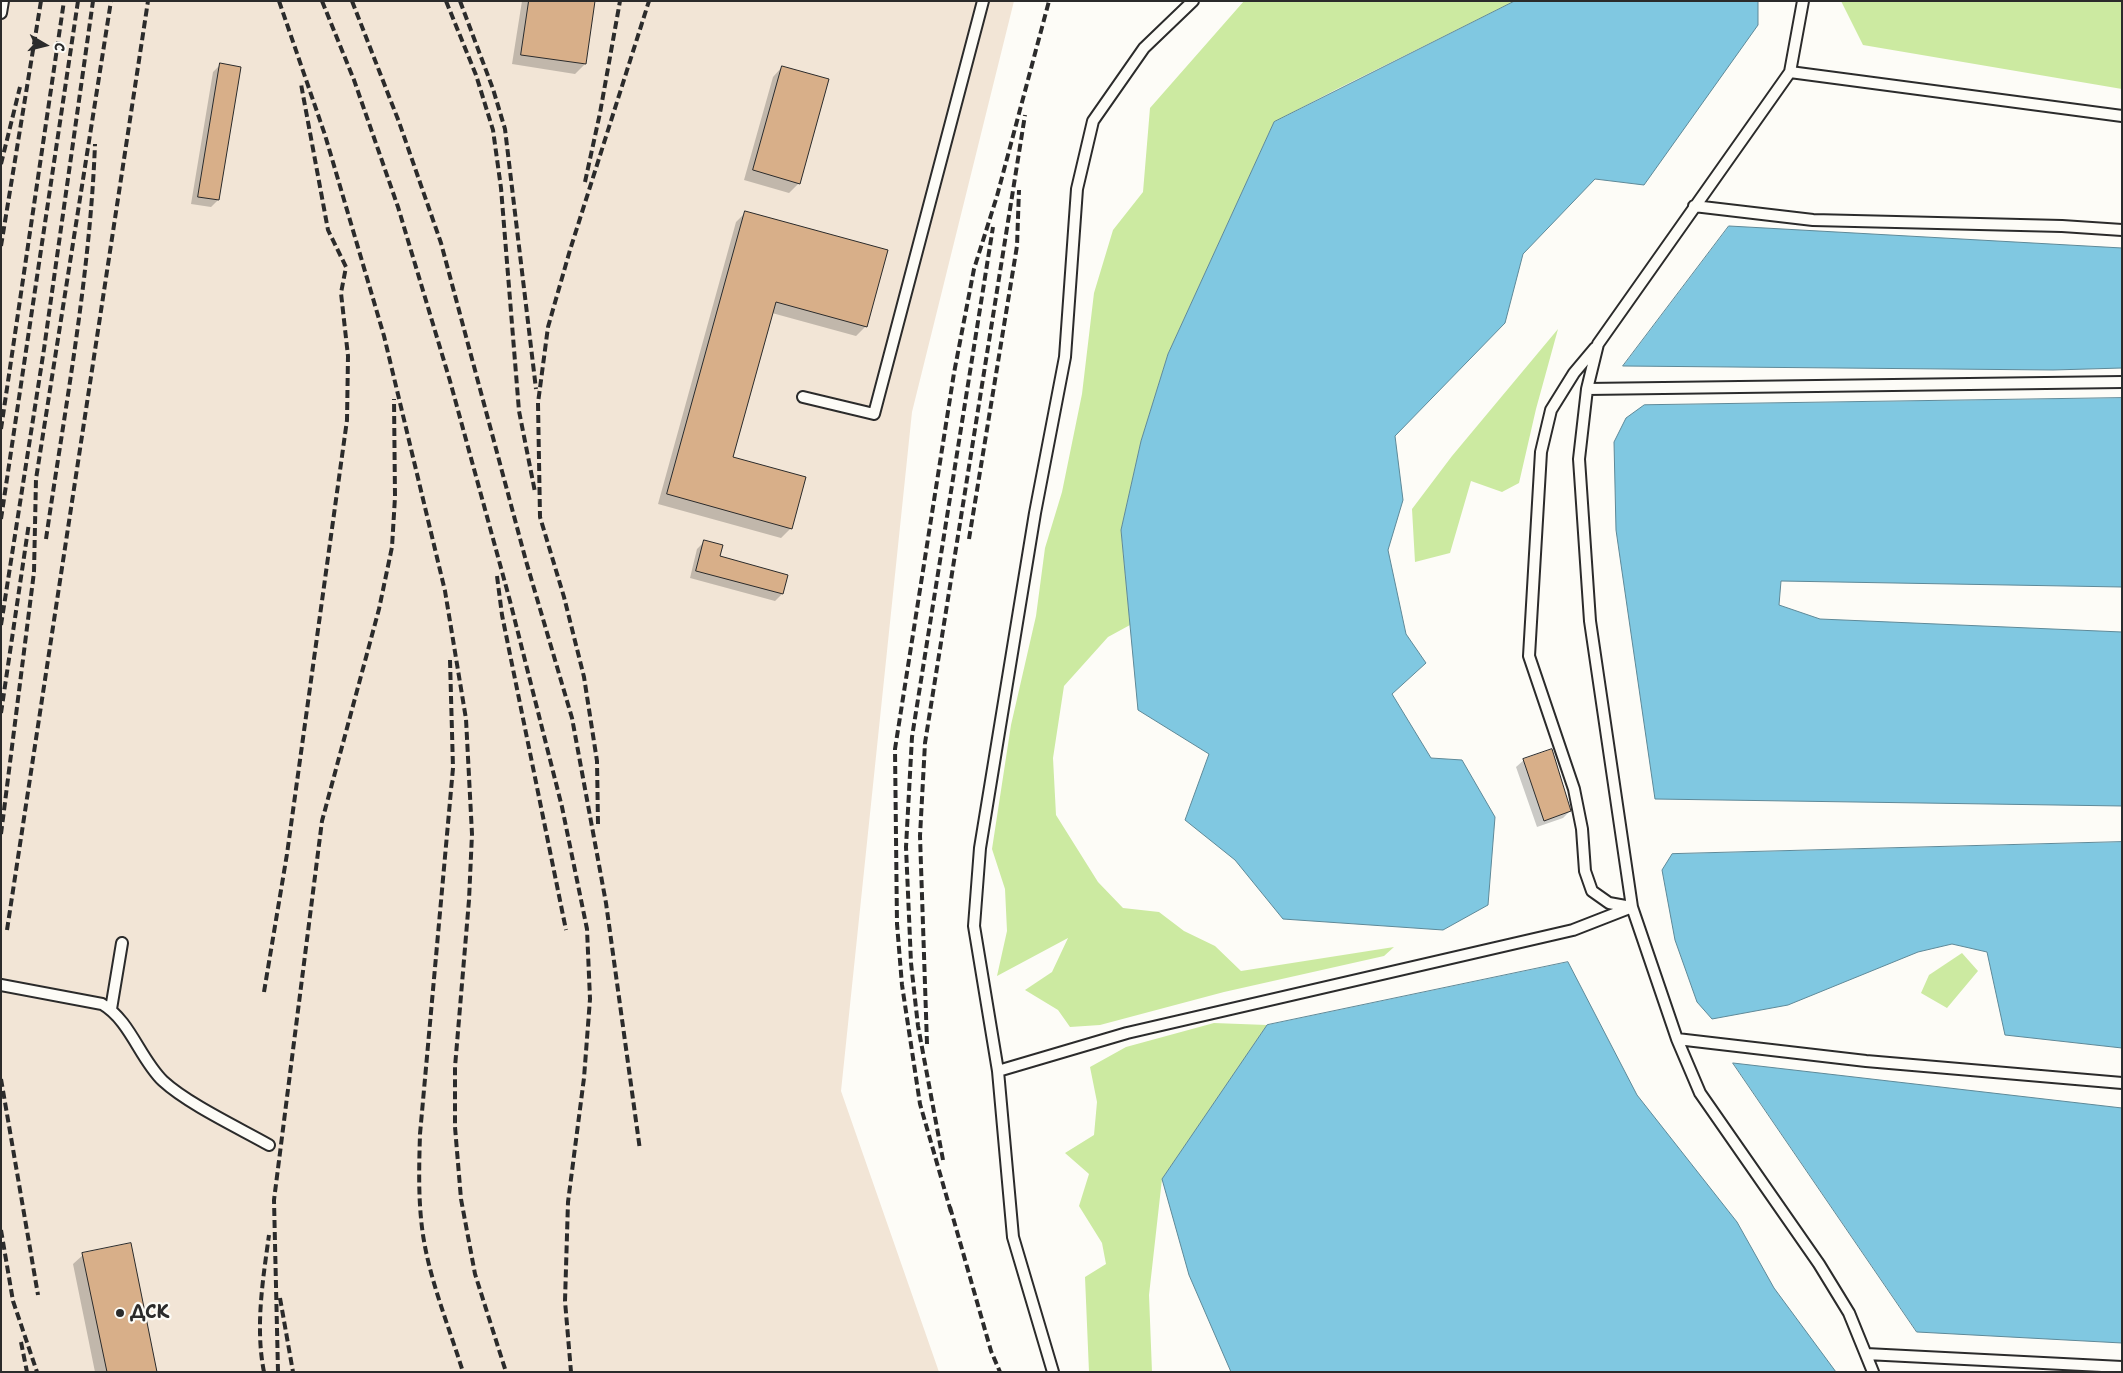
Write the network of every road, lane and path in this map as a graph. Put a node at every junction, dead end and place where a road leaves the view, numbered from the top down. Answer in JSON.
{"nodes":[{"id":1,"x":3,"y":1,"type":"edge"},
{"id":2,"x":983,"y":1,"type":"edge"},
{"id":3,"x":1193,"y":1,"type":"edge"},
{"id":4,"x":1803,"y":1,"type":"edge"},
{"id":5,"x":1,"y":13,"type":"edge"},
{"id":6,"x":1790,"y":72,"type":"junction"},
{"id":7,"x":2122,"y":116,"type":"edge"},
{"id":8,"x":1694,"y":206,"type":"junction"},
{"id":9,"x":2122,"y":230,"type":"edge"},
{"id":10,"x":1598,"y":344,"type":"junction"},
{"id":11,"x":2122,"y":382,"type":"edge"},
{"id":12,"x":1587,"y":389,"type":"junction"},
{"id":13,"x":802,"y":397,"type":"dead end"},
{"id":14,"x":1632,"y":907,"type":"junction"},
{"id":15,"x":122,"y":943,"type":"dead end"},
{"id":16,"x":1,"y":985,"type":"edge"},
{"id":17,"x":111,"y":1009,"type":"junction"},
{"id":18,"x":1677,"y":1039,"type":"junction"},
{"id":19,"x":998,"y":1071,"type":"junction"},
{"id":20,"x":2122,"y":1083,"type":"edge"},
{"id":21,"x":269,"y":1145,"type":"dead end"},
{"id":22,"x":1866,"y":1354,"type":"junction"},
{"id":23,"x":2122,"y":1367,"type":"edge"},
{"id":24,"x":1053,"y":1372,"type":"edge"},
{"id":25,"x":1874,"y":1372,"type":"edge"}],
"edges":[{"from":1,"to":5,"type":"lane"},
{"from":2,"to":13,"type":"lane"},
{"from":3,"to":19,"type":"lane"},
{"from":4,"to":6,"type":"lane"},
{"from":6,"to":7,"type":"lane"},
{"from":6,"to":8,"type":"lane"},
{"from":8,"to":9,"type":"lane"},
{"from":8,"to":10,"type":"lane"},
{"from":10,"to":12,"type":"lane"},
{"from":10,"to":14,"type":"lane"},
{"from":11,"to":12,"type":"lane"},
{"from":12,"to":14,"type":"lane"},
{"from":14,"to":18,"type":"lane"},
{"from":14,"to":19,"type":"lane"},
{"from":15,"to":17,"type":"lane"},
{"from":16,"to":17,"type":"lane"},
{"from":17,"to":21,"type":"lane"},
{"from":18,"to":20,"type":"lane"},
{"from":18,"to":22,"type":"lane"},
{"from":19,"to":24,"type":"lane"},
{"from":22,"to":23,"type":"lane"},
{"from":22,"to":25,"type":"lane"}]}
